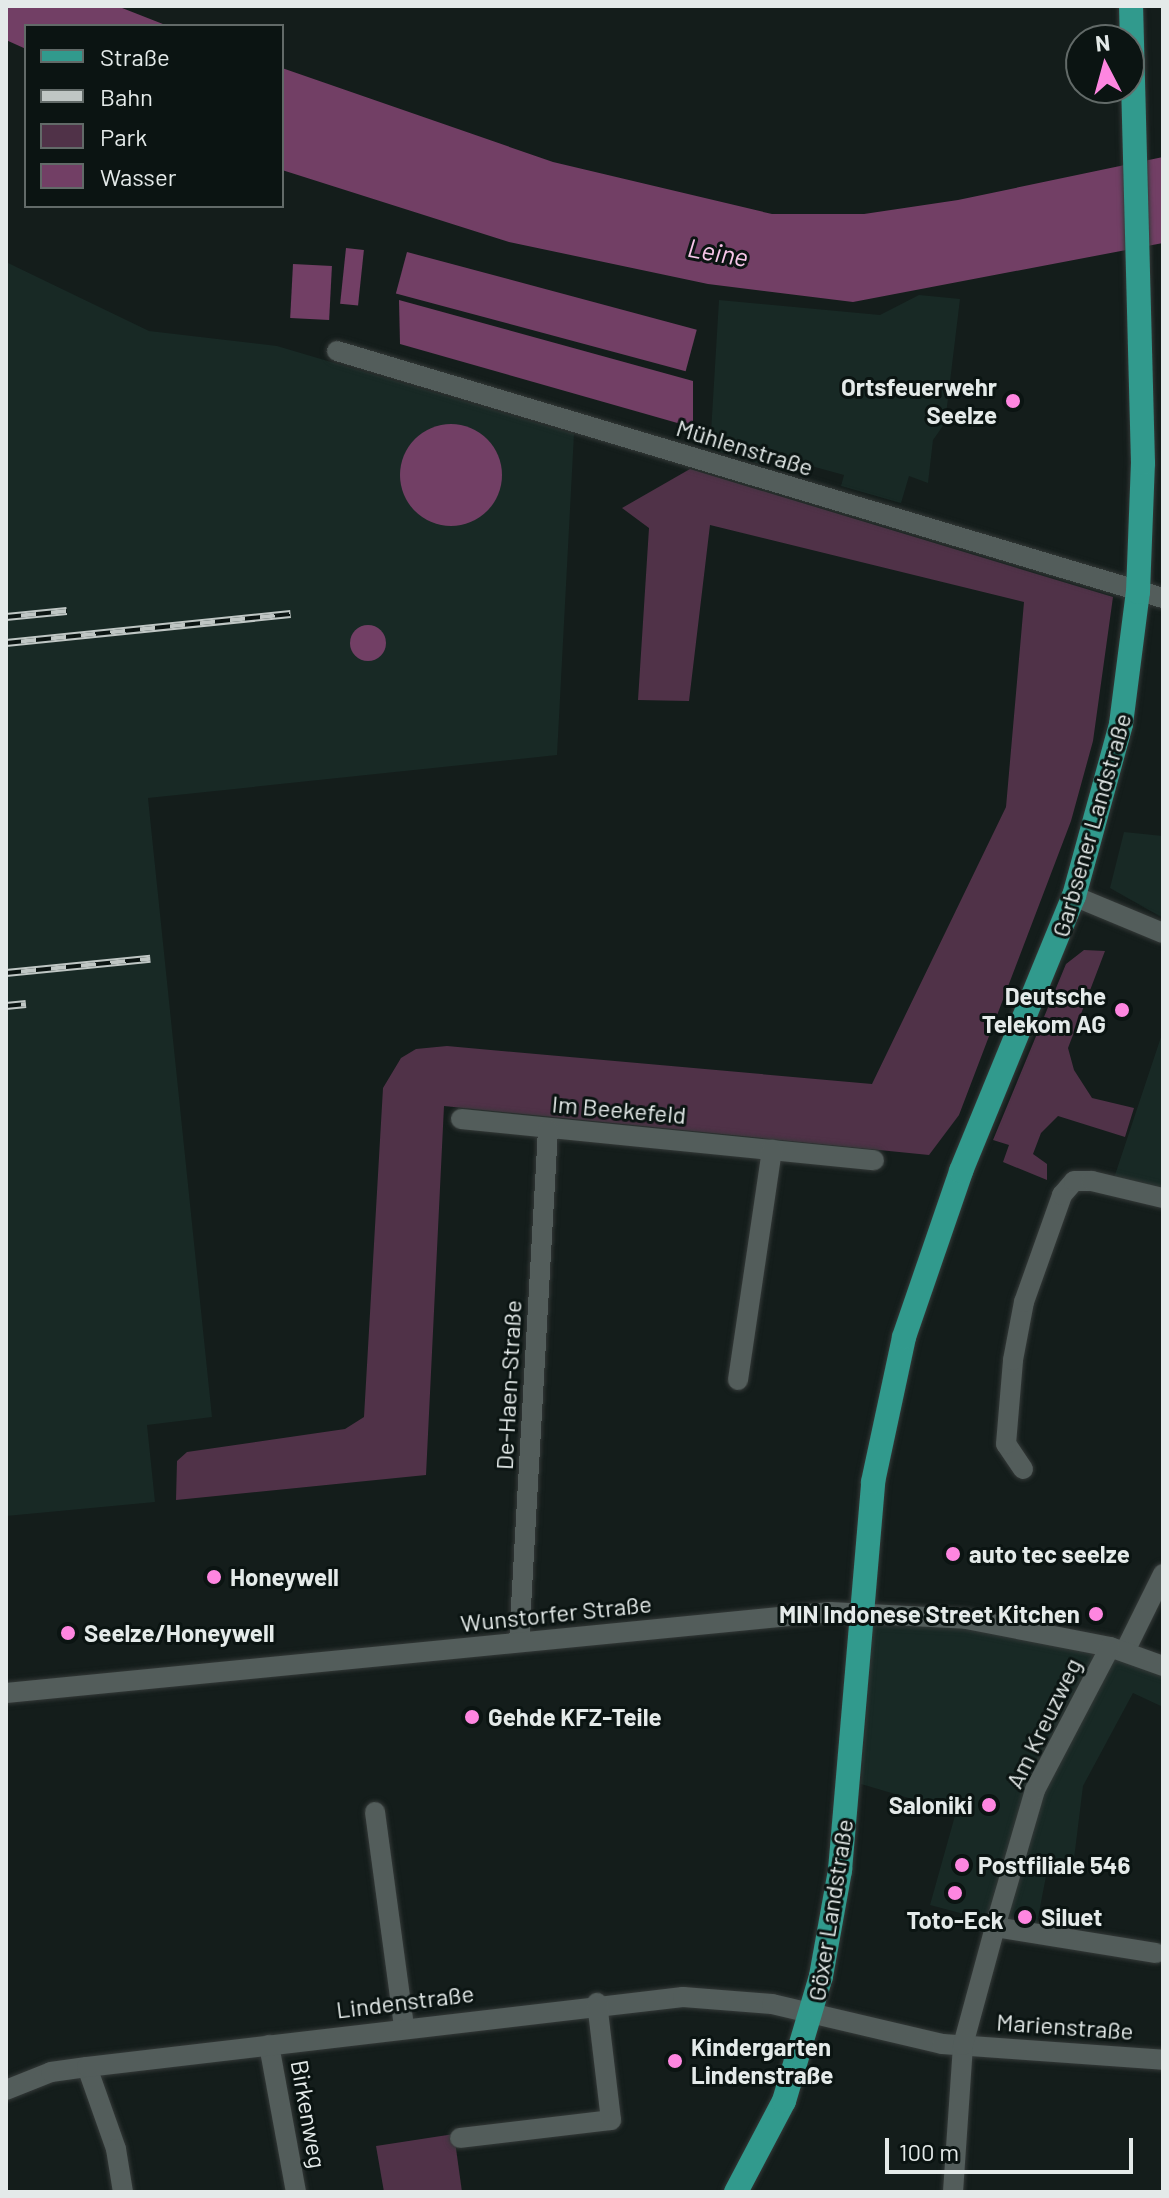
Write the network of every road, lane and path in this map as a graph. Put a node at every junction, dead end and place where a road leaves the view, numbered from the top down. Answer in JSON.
{"nodes":[{"id":1,"x":1131,"y":6,"type":"edge"},
{"id":2,"x":337,"y":351,"type":"dead end"},
{"id":3,"x":1138,"y":592,"type":"junction"},
{"id":4,"x":1163,"y":598,"type":"edge"},
{"id":5,"x":1074,"y":896,"type":"junction"},
{"id":6,"x":1163,"y":933,"type":"edge"},
{"id":7,"x":461,"y":1119,"type":"dead end"},
{"id":8,"x":548,"y":1130,"type":"junction"},
{"id":9,"x":772,"y":1149,"type":"junction"},
{"id":10,"x":874,"y":1160,"type":"dead end"},
{"id":11,"x":1163,"y":1198,"type":"edge"},
{"id":12,"x":738,"y":1380,"type":"dead end"},
{"id":13,"x":1023,"y":1469,"type":"dead end"},
{"id":14,"x":1163,"y":1574,"type":"edge"},
{"id":15,"x":860,"y":1611,"type":"junction"},
{"id":16,"x":519,"y":1642,"type":"junction"},
{"id":17,"x":1118,"y":1649,"type":"junction"},
{"id":18,"x":1163,"y":1666,"type":"edge"},
{"id":19,"x":6,"y":1693,"type":"edge"},
{"id":20,"x":375,"y":1812,"type":"dead end"},
{"id":21,"x":995,"y":1927,"type":"junction"},
{"id":22,"x":1156,"y":1953,"type":"dead end"},
{"id":23,"x":597,"y":2003,"type":"junction"},
{"id":24,"x":813,"y":2013,"type":"junction"},
{"id":25,"x":404,"y":2026,"type":"junction"},
{"id":26,"x":269,"y":2045,"type":"junction"},
{"id":27,"x":963,"y":2045,"type":"junction"},
{"id":28,"x":1163,"y":2060,"type":"edge"},
{"id":29,"x":87,"y":2067,"type":"junction"},
{"id":30,"x":6,"y":2090,"type":"edge"},
{"id":31,"x":460,"y":2138,"type":"dead end"},
{"id":32,"x":123,"y":2192,"type":"edge"},
{"id":33,"x":296,"y":2192,"type":"edge"},
{"id":34,"x":736,"y":2192,"type":"edge"},
{"id":35,"x":953,"y":2192,"type":"edge"}],
"edges":[{"from":1,"to":3,"type":"main road","name":"Garbsener Landstraße"},
{"from":2,"to":3,"type":"street","name":"Mühlenstraße"},
{"from":3,"to":4,"type":"street","name":"Mühlenstraße"},
{"from":3,"to":5,"type":"main road","name":"Garbsener Landstraße"},
{"from":5,"to":6,"type":"street"},
{"from":5,"to":15,"type":"main road","name":"Garbsener Landstraße"},
{"from":7,"to":8,"type":"street","name":"Im Beekefeld"},
{"from":8,"to":9,"type":"street","name":"Im Beekefeld"},
{"from":8,"to":16,"type":"street","name":"De-Haen-Straße"},
{"from":9,"to":10,"type":"street","name":"Im Beekefeld"},
{"from":9,"to":12,"type":"street"},
{"from":11,"to":13,"type":"street"},
{"from":14,"to":17,"type":"street","name":"Am Kreuzweg"},
{"from":15,"to":16,"type":"street","name":"Wunstorfer Straße"},
{"from":15,"to":17,"type":"street","name":"Wunstorfer Straße"},
{"from":15,"to":24,"type":"main road","name":"Göxer Landstraße"},
{"from":16,"to":19,"type":"street","name":"Wunstorfer Straße"},
{"from":17,"to":18,"type":"street","name":"Wunstorfer Straße"},
{"from":17,"to":21,"type":"street","name":"Am Kreuzweg"},
{"from":20,"to":25,"type":"street"},
{"from":21,"to":22,"type":"street"},
{"from":21,"to":27,"type":"street","name":"Am Kreuzweg"},
{"from":23,"to":24,"type":"street","name":"Lindenstraße"},
{"from":23,"to":25,"type":"street","name":"Lindenstraße"},
{"from":23,"to":31,"type":"street"},
{"from":24,"to":27,"type":"street"},
{"from":24,"to":34,"type":"main road","name":"Göxer Landstraße"},
{"from":25,"to":26,"type":"street","name":"Lindenstraße"},
{"from":26,"to":29,"type":"street","name":"Lindenstraße"},
{"from":26,"to":33,"type":"street","name":"Birkenweg"},
{"from":27,"to":28,"type":"street","name":"Marienstraße"},
{"from":27,"to":35,"type":"street","name":"Am Kreuzweg"},
{"from":29,"to":30,"type":"street","name":"Lindenstraße"},
{"from":29,"to":32,"type":"street"}]}
